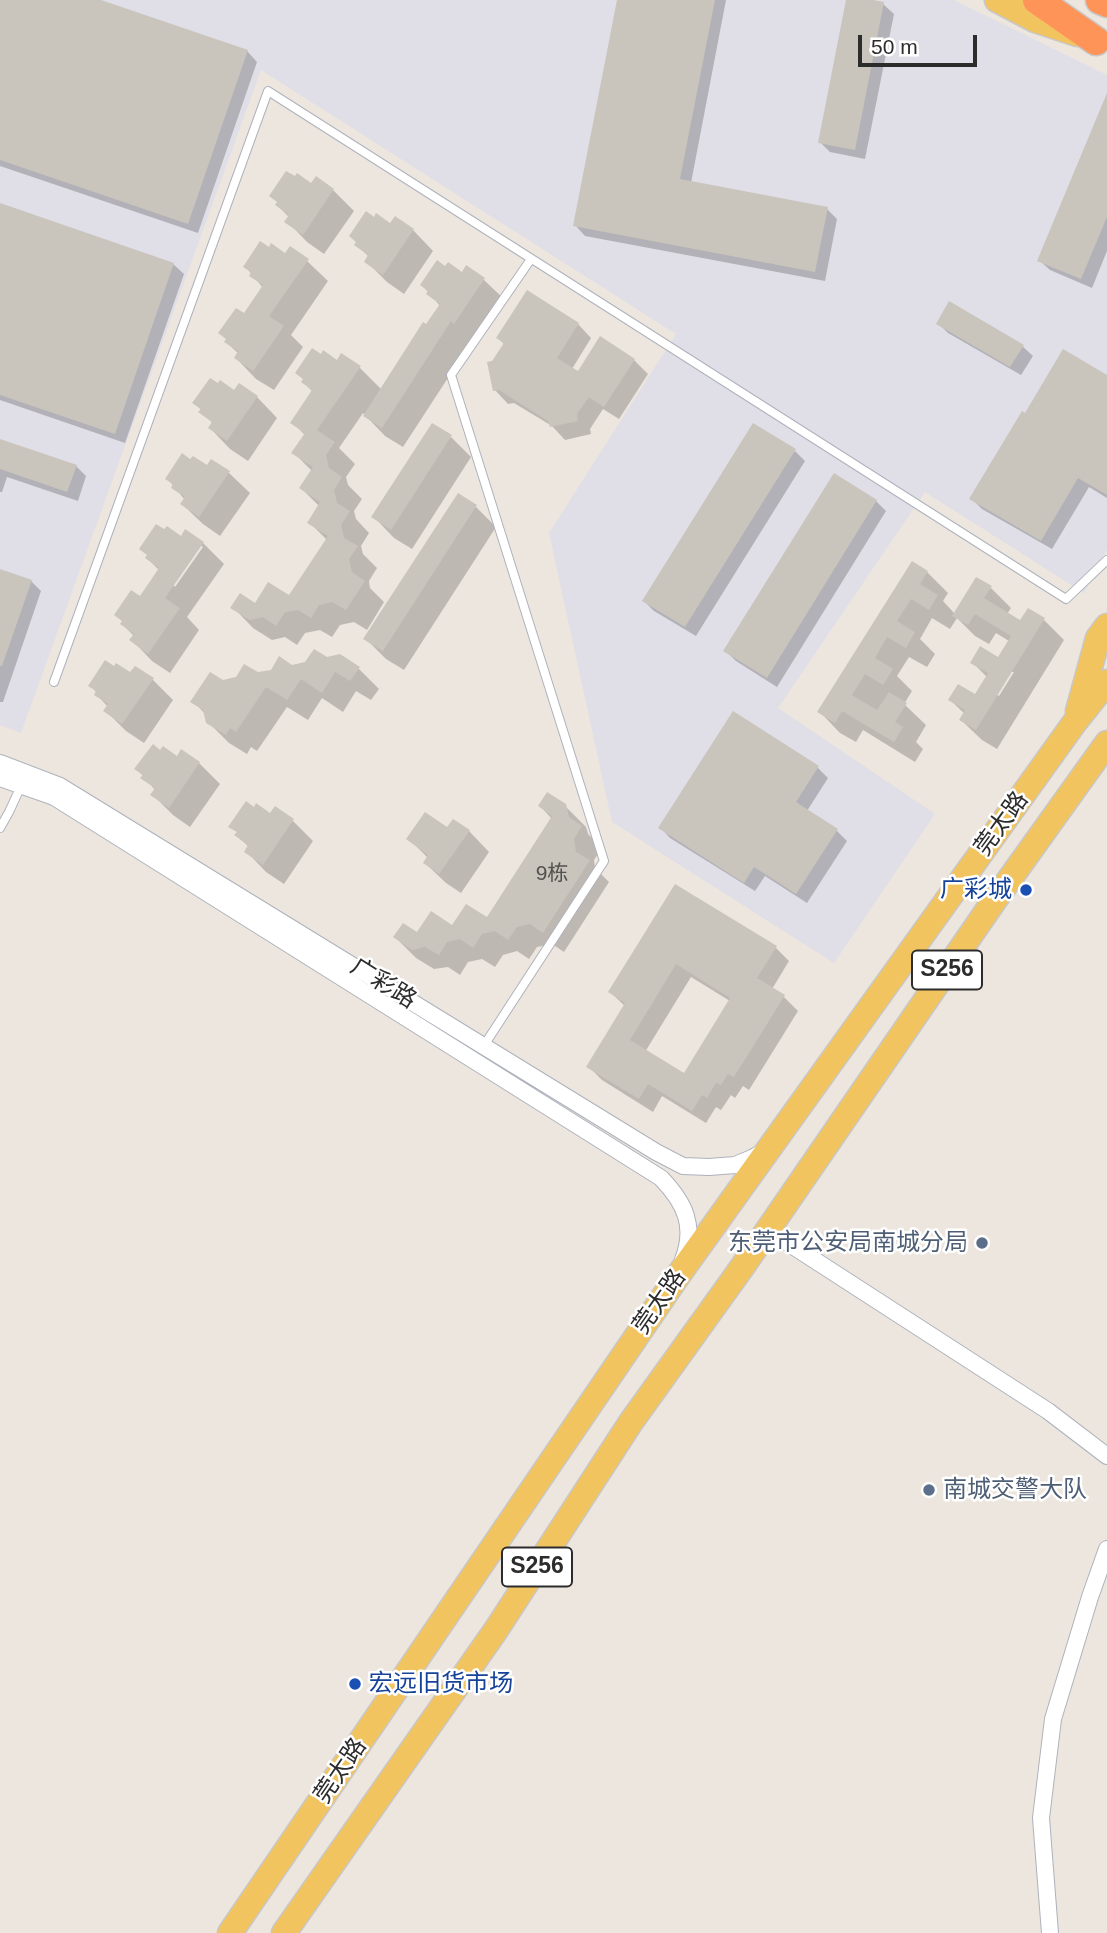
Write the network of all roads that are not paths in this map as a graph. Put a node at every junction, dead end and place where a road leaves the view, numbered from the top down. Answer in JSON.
{"nodes":[{"id":1,"x":997,"y":0,"type":"edge"},
{"id":2,"x":1037,"y":0,"type":"edge"},
{"id":3,"x":1100,"y":0,"type":"edge"},
{"id":4,"x":1107,"y":3,"type":"edge"},
{"id":5,"x":1102,"y":42,"type":"edge"},
{"id":6,"x":531,"y":259,"type":"junction"},
{"id":7,"x":1107,"y":560,"type":"edge"},
{"id":8,"x":1107,"y":626,"type":"edge"},
{"id":9,"x":54,"y":682,"type":"dead end"},
{"id":10,"x":1107,"y":682,"type":"edge"},
{"id":11,"x":1075,"y":722,"type":"junction"},
{"id":12,"x":1107,"y":743,"type":"edge"},
{"id":13,"x":0,"y":763,"type":"edge"},
{"id":14,"x":0,"y":778,"type":"edge"},
{"id":15,"x":23,"y":779,"type":"junction"},
{"id":16,"x":0,"y":828,"type":"edge"},
{"id":17,"x":484,"y":1046,"type":"junction"},
{"id":18,"x":474,"y":1062,"type":"junction"},
{"id":19,"x":771,"y":1146,"type":"junction"},
{"id":20,"x":768,"y":1230,"type":"junction"},
{"id":21,"x":677,"y":1277,"type":"junction"},
{"id":22,"x":1107,"y":1456,"type":"edge"},
{"id":23,"x":1107,"y":1549,"type":"edge"},
{"id":24,"x":230,"y":1933,"type":"edge"},
{"id":25,"x":284,"y":1933,"type":"edge"},
{"id":26,"x":1050,"y":1933,"type":"edge"}],
"edges":[{"from":1,"to":5,"type":"main road"},
{"from":2,"to":5,"type":"highway"},
{"from":3,"to":4,"type":"highway"},
{"from":6,"to":7,"type":"lane"},
{"from":6,"to":9,"type":"lane"},
{"from":6,"to":17,"type":"lane"},
{"from":8,"to":11,"type":"main road"},
{"from":10,"to":11,"type":"main road","name":"莞太路","number":"S256"},
{"from":11,"to":19,"type":"main road","name":"莞太路","number":"S256"},
{"from":12,"to":20,"type":"main road","name":"莞太路","number":"S256"},
{"from":13,"to":15,"type":"street","name":"广彩路"},
{"from":14,"to":15,"type":"street","name":"广彩路"},
{"from":15,"to":16,"type":"lane"},
{"from":15,"to":17,"type":"street","name":"广彩路"},
{"from":15,"to":18,"type":"street","name":"广彩路"},
{"from":17,"to":18,"type":"lane"},
{"from":17,"to":19,"type":"street","name":"广彩路"},
{"from":18,"to":21,"type":"street","name":"广彩路"},
{"from":19,"to":21,"type":"main road","name":"莞太路","number":"S256"},
{"from":20,"to":22,"type":"street"},
{"from":20,"to":25,"type":"main road","name":"莞太路","number":"S256"},
{"from":21,"to":24,"type":"main road","name":"莞太路","number":"S256"},
{"from":23,"to":26,"type":"street"}]}
